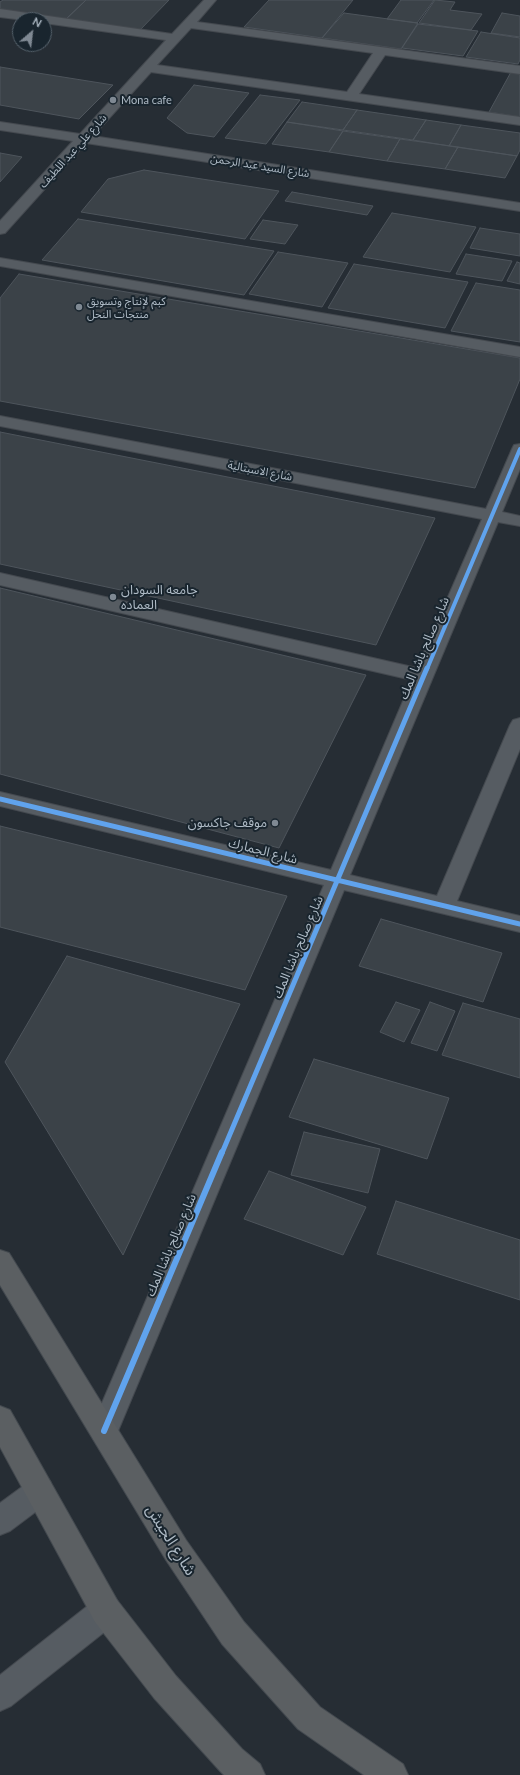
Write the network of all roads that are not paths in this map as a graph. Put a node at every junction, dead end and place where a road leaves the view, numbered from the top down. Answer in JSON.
{"nodes":[{"id":1,"x":210,"y":0,"type":"edge"},
{"id":2,"x":0,"y":13,"type":"edge"},
{"id":3,"x":188,"y":24,"type":"junction"},
{"id":4,"x":175,"y":38,"type":"junction"},
{"id":5,"x":381,"y":51,"type":"junction"},
{"id":6,"x":149,"y":68,"type":"junction"},
{"id":7,"x":520,"y":70,"type":"edge"},
{"id":8,"x":351,"y":96,"type":"junction"},
{"id":9,"x":520,"y":121,"type":"edge"},
{"id":10,"x":0,"y":126,"type":"edge"},
{"id":11,"x":84,"y":138,"type":"junction"},
{"id":12,"x":520,"y":207,"type":"edge"},
{"id":13,"x":0,"y":230,"type":"edge"},
{"id":14,"x":0,"y":262,"type":"edge"},
{"id":15,"x":520,"y":352,"type":"edge"},
{"id":16,"x":0,"y":421,"type":"edge"},
{"id":17,"x":520,"y":449,"type":"edge"},
{"id":18,"x":492,"y":516,"type":"junction"},
{"id":19,"x":520,"y":521,"type":"edge"},
{"id":20,"x":0,"y":579,"type":"edge"},
{"id":21,"x":424,"y":676,"type":"junction"},
{"id":22,"x":520,"y":725,"type":"edge"},
{"id":23,"x":0,"y":799,"type":"edge"},
{"id":24,"x":338,"y":880,"type":"junction"},
{"id":25,"x":444,"y":906,"type":"junction"},
{"id":26,"x":520,"y":924,"type":"edge"},
{"id":27,"x":0,"y":1260,"type":"edge"},
{"id":28,"x":0,"y":1419,"type":"edge"},
{"id":29,"x":104,"y":1431,"type":"junction"},
{"id":30,"x":40,"y":1491,"type":"junction"},
{"id":31,"x":0,"y":1521,"type":"edge"},
{"id":32,"x":106,"y":1611,"type":"junction"},
{"id":33,"x":0,"y":1695,"type":"edge"},
{"id":34,"x":249,"y":1775,"type":"edge"},
{"id":35,"x":392,"y":1775,"type":"edge"}],
"edges":[{"from":1,"to":3,"type":"street","name":"شارع علي عبد اللطيف"},
{"from":2,"to":4,"type":"street"},
{"from":3,"to":4,"type":"street","name":"شارع علي عبد اللطيف"},
{"from":3,"to":5,"type":"street"},
{"from":4,"to":6,"type":"street","name":"شارع علي عبد اللطيف"},
{"from":5,"to":7,"type":"street"},
{"from":5,"to":8,"type":"street"},
{"from":6,"to":8,"type":"street"},
{"from":6,"to":11,"type":"street","name":"شارع علي عبد اللطيف"},
{"from":8,"to":9,"type":"street"},
{"from":10,"to":11,"type":"street","name":"شارع السيد عبد الرحمن"},
{"from":11,"to":12,"type":"street","name":"شارع السيد عبد الرحمن"},
{"from":11,"to":13,"type":"street","name":"شارع علي عبد اللطيف"},
{"from":14,"to":15,"type":"street"},
{"from":16,"to":18,"type":"street","name":"شارع الاسبتالية"},
{"from":17,"to":18,"type":"street","name":"شارع صالح باشا المك"},
{"from":18,"to":19,"type":"street","name":"شارع الاسبتالية"},
{"from":18,"to":21,"type":"street","name":"شارع صالح باشا المك"},
{"from":20,"to":21,"type":"street"},
{"from":21,"to":24,"type":"street","name":"شارع صالح باشا المك"},
{"from":22,"to":25,"type":"street"},
{"from":23,"to":24,"type":"street","name":"شارع الجمارك"},
{"from":24,"to":25,"type":"street","name":"شارع الجمارك"},
{"from":24,"to":29,"type":"street","name":"شارع صالح باشا المك"},
{"from":25,"to":26,"type":"street","name":"شارع الجمارك"},
{"from":27,"to":29,"type":"highway","name":"شارع الجيش"},
{"from":28,"to":30,"type":"highway"},
{"from":29,"to":35,"type":"highway","name":"شارع الجيش"},
{"from":30,"to":31,"type":"street"},
{"from":30,"to":32,"type":"highway"},
{"from":32,"to":33,"type":"street"},
{"from":32,"to":34,"type":"highway"}]}
